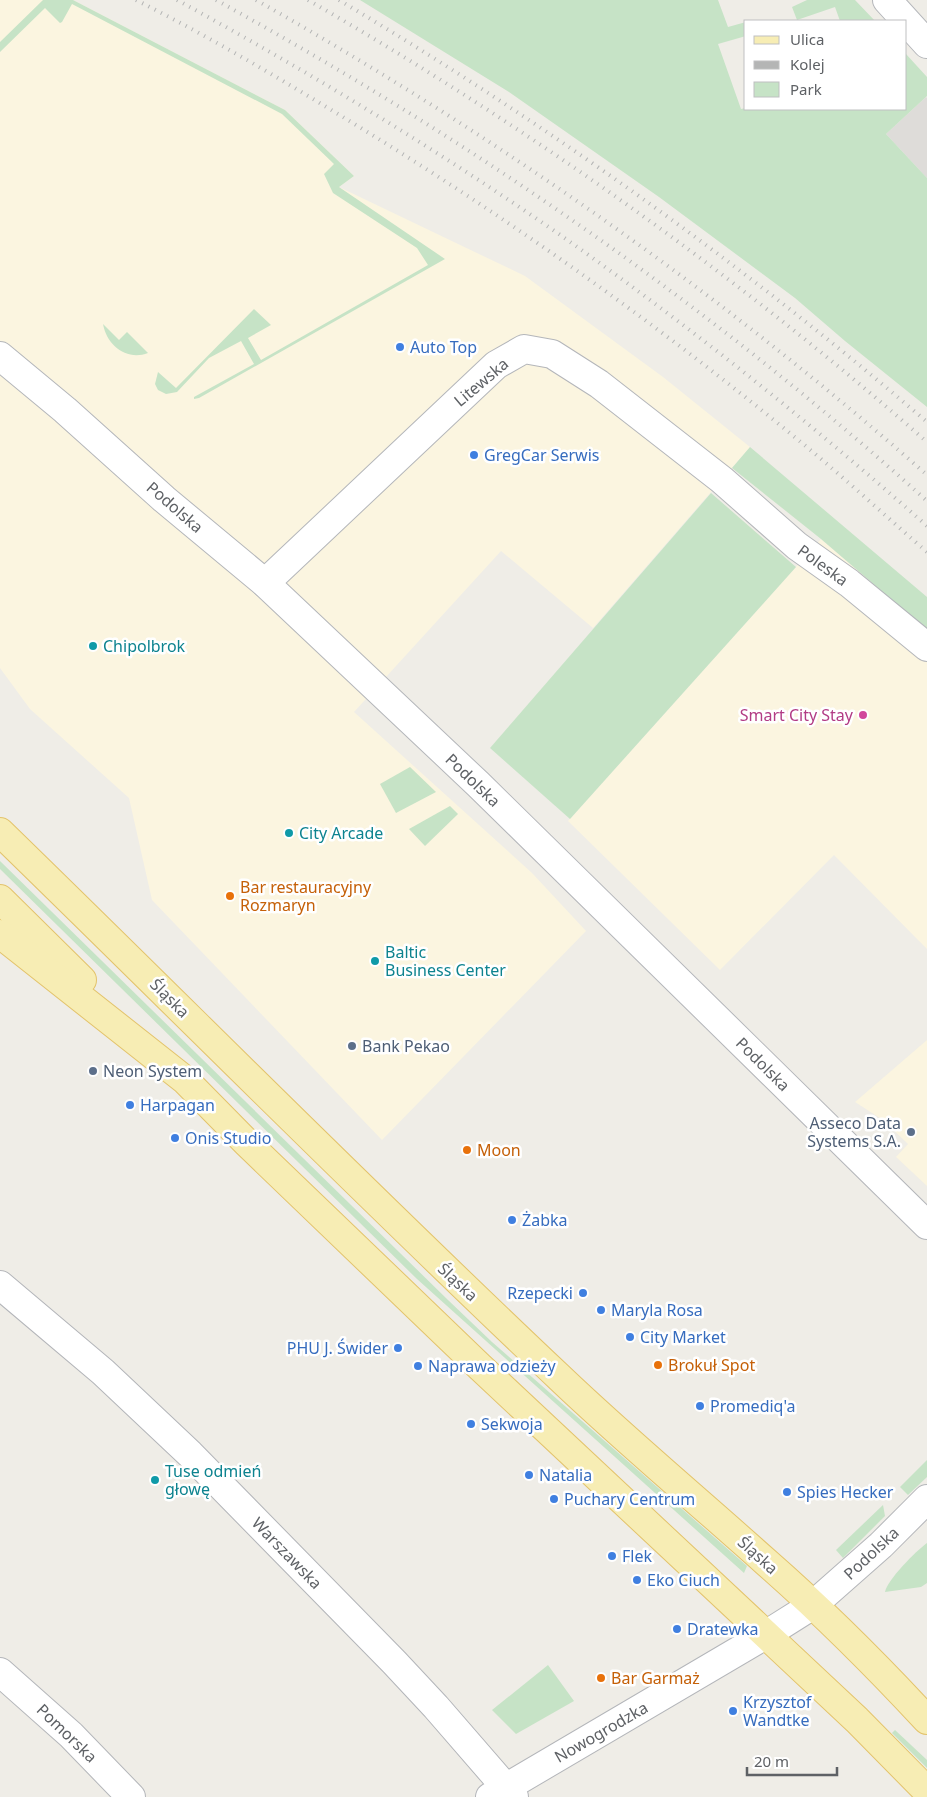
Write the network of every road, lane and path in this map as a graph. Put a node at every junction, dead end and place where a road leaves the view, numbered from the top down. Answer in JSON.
{"nodes":[{"id":1,"x":887,"y":0,"type":"edge"},
{"id":2,"x":905,"y":20,"type":"edge"},
{"id":3,"x":907,"y":22,"type":"edge"},
{"id":4,"x":927,"y":44,"type":"edge"},
{"id":5,"x":0,"y":356,"type":"edge"},
{"id":6,"x":722,"y":480,"type":"joint"},
{"id":7,"x":265,"y":583,"type":"junction"},
{"id":8,"x":927,"y":647,"type":"edge"},
{"id":9,"x":0,"y":832,"type":"edge"},
{"id":10,"x":0,"y":899,"type":"edge"},
{"id":11,"x":0,"y":934,"type":"edge"},
{"id":12,"x":186,"y":1080,"type":"junction"},
{"id":13,"x":927,"y":1225,"type":"edge"},
{"id":14,"x":0,"y":1285,"type":"edge"},
{"id":15,"x":927,"y":1498,"type":"edge"},
{"id":16,"x":813,"y":1605,"type":"junction"},
{"id":17,"x":767,"y":1634,"type":"junction"},
{"id":18,"x":0,"y":1672,"type":"edge"},
{"id":19,"x":927,"y":1720,"type":"edge"},
{"id":20,"x":927,"y":1791,"type":"edge"},
{"id":21,"x":504,"y":1794,"type":"edge"},
{"id":22,"x":131,"y":1797,"type":"edge"}],
"edges":[{"from":1,"to":2,"type":"street"},
{"from":3,"to":4,"type":"street"},
{"from":5,"to":7,"type":"street","name":"Podolska"},
{"from":6,"to":7,"type":"street","name":"Litewska"},
{"from":6,"to":8,"type":"street","name":"Poleska"},
{"from":7,"to":13,"type":"street","name":"Podolska"},
{"from":9,"to":16,"type":"main road","name":"Śląska"},
{"from":10,"to":12,"type":"main road"},
{"from":11,"to":12,"type":"main road"},
{"from":12,"to":17,"type":"main road"},
{"from":14,"to":21,"type":"street","name":"Warszawska"},
{"from":15,"to":16,"type":"street","name":"Podolska"},
{"from":16,"to":17,"type":"street","name":"Nowogrodzka"},
{"from":16,"to":19,"type":"main road","name":"Śląska"},
{"from":17,"to":20,"type":"main road"},
{"from":17,"to":21,"type":"street","name":"Nowogrodzka"},
{"from":18,"to":22,"type":"street","name":"Pomorska"}]}
